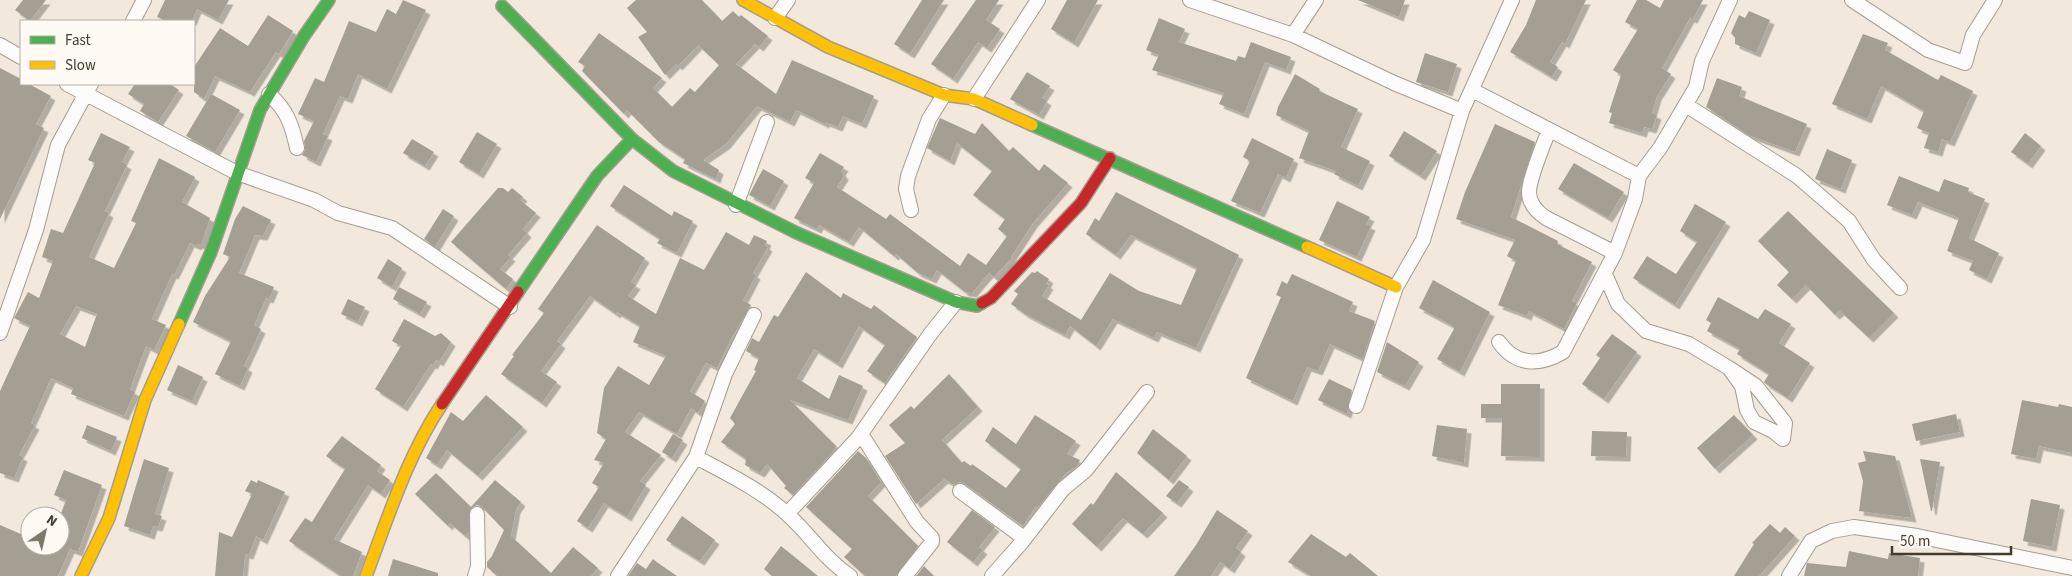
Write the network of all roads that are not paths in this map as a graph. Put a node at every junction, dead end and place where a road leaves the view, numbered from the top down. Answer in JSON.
{"nodes":[{"id":1,"x":144,"y":0,"type":"edge"},
{"id":2,"x":329,"y":0,"type":"edge"},
{"id":3,"x":743,"y":0,"type":"edge"},
{"id":4,"x":788,"y":0,"type":"edge"},
{"id":5,"x":1038,"y":0,"type":"edge"},
{"id":6,"x":1190,"y":0,"type":"edge"},
{"id":7,"x":1316,"y":0,"type":"edge"},
{"id":8,"x":1512,"y":0,"type":"edge"},
{"id":9,"x":1730,"y":0,"type":"edge"},
{"id":10,"x":1852,"y":0,"type":"edge"},
{"id":11,"x":1995,"y":0,"type":"edge"},
{"id":12,"x":502,"y":6,"type":"dead end"},
{"id":13,"x":775,"y":18,"type":"junction"},
{"id":14,"x":134,"y":20,"type":"edge"},
{"id":15,"x":1293,"y":35,"type":"junction"},
{"id":16,"x":0,"y":45,"type":"edge"},
{"id":17,"x":20,"y":56,"type":"edge"},
{"id":18,"x":71,"y":85,"type":"edge"},
{"id":19,"x":87,"y":89,"type":"edge"},
{"id":20,"x":1472,"y":90,"type":"junction"},
{"id":21,"x":269,"y":94,"type":"junction"},
{"id":22,"x":944,"y":95,"type":"junction"},
{"id":23,"x":974,"y":99,"type":"junction"},
{"id":24,"x":1686,"y":105,"type":"junction"},
{"id":25,"x":1462,"y":111,"type":"junction"},
{"id":26,"x":767,"y":122,"type":"dead end"},
{"id":27,"x":1549,"y":130,"type":"junction"},
{"id":28,"x":632,"y":139,"type":"junction"},
{"id":29,"x":297,"y":148,"type":"dead end"},
{"id":30,"x":1110,"y":158,"type":"junction"},
{"id":31,"x":237,"y":173,"type":"junction"},
{"id":32,"x":1639,"y":176,"type":"junction"},
{"id":33,"x":736,"y":205,"type":"junction"},
{"id":34,"x":911,"y":210,"type":"dead end"},
{"id":35,"x":1615,"y":253,"type":"junction"},
{"id":36,"x":1605,"y":274,"type":"junction"},
{"id":37,"x":1396,"y":287,"type":"junction"},
{"id":38,"x":1900,"y":288,"type":"dead end"},
{"id":39,"x":956,"y":302,"type":"junction"},
{"id":40,"x":510,"y":307,"type":"junction"},
{"id":41,"x":754,"y":315,"type":"dead end"},
{"id":42,"x":0,"y":334,"type":"edge"},
{"id":43,"x":1499,"y":342,"type":"dead end"},
{"id":44,"x":1729,"y":368,"type":"junction"},
{"id":45,"x":1147,"y":392,"type":"dead end"},
{"id":46,"x":1356,"y":406,"type":"dead end"},
{"id":47,"x":861,"y":434,"type":"junction"},
{"id":48,"x":696,"y":457,"type":"junction"},
{"id":49,"x":960,"y":491,"type":"dead end"},
{"id":50,"x":477,"y":514,"type":"dead end"},
{"id":51,"x":787,"y":514,"type":"junction"},
{"id":52,"x":1024,"y":538,"type":"junction"},
{"id":53,"x":2072,"y":568,"type":"edge"},
{"id":54,"x":830,"y":569,"type":"edge"},
{"id":55,"x":82,"y":576,"type":"edge"},
{"id":56,"x":366,"y":576,"type":"edge"},
{"id":57,"x":475,"y":576,"type":"edge"},
{"id":58,"x":618,"y":576,"type":"edge"},
{"id":59,"x":850,"y":576,"type":"edge"},
{"id":60,"x":905,"y":576,"type":"edge"},
{"id":61,"x":992,"y":576,"type":"edge"},
{"id":62,"x":1789,"y":576,"type":"edge"}],
"edges":[{"from":1,"to":14,"type":"street"},
{"from":2,"to":21,"type":"street"},
{"from":3,"to":13,"type":"street"},
{"from":4,"to":13,"type":"street"},
{"from":5,"to":23,"type":"street"},
{"from":6,"to":15,"type":"street"},
{"from":7,"to":15,"type":"street"},
{"from":8,"to":20,"type":"street"},
{"from":9,"to":24,"type":"street"},
{"from":10,"to":11,"type":"street"},
{"from":12,"to":28,"type":"street"},
{"from":13,"to":22,"type":"street"},
{"from":15,"to":25,"type":"street"},
{"from":16,"to":17,"type":"street"},
{"from":18,"to":19,"type":"street"},
{"from":19,"to":31,"type":"street"},
{"from":19,"to":42,"type":"street"},
{"from":20,"to":25,"type":"street"},
{"from":20,"to":27,"type":"street"},
{"from":21,"to":29,"type":"street"},
{"from":21,"to":31,"type":"street"},
{"from":22,"to":23,"type":"street"},
{"from":22,"to":34,"type":"street"},
{"from":23,"to":30,"type":"street"},
{"from":24,"to":32,"type":"street"},
{"from":24,"to":38,"type":"street"},
{"from":25,"to":37,"type":"street"},
{"from":26,"to":33,"type":"street"},
{"from":27,"to":32,"type":"street"},
{"from":27,"to":35,"type":"street"},
{"from":28,"to":33,"type":"street"},
{"from":28,"to":40,"type":"street"},
{"from":30,"to":37,"type":"street"},
{"from":30,"to":39,"type":"street"},
{"from":31,"to":40,"type":"street"},
{"from":31,"to":55,"type":"street"},
{"from":32,"to":35,"type":"street"},
{"from":33,"to":39,"type":"street"},
{"from":35,"to":36,"type":"street"},
{"from":36,"to":43,"type":"street"},
{"from":36,"to":44,"type":"street"},
{"from":37,"to":46,"type":"street"},
{"from":39,"to":47,"type":"street"},
{"from":40,"to":56,"type":"street"},
{"from":41,"to":48,"type":"street"},
{"from":44,"to":44,"type":"street"},
{"from":45,"to":52,"type":"street"},
{"from":47,"to":51,"type":"street"},
{"from":47,"to":60,"type":"street"},
{"from":48,"to":51,"type":"street"},
{"from":48,"to":58,"type":"street"},
{"from":49,"to":52,"type":"street"},
{"from":50,"to":57,"type":"street"},
{"from":51,"to":54,"type":"street"},
{"from":52,"to":61,"type":"street"},
{"from":53,"to":62,"type":"street"},
{"from":54,"to":59,"type":"street"}]}
